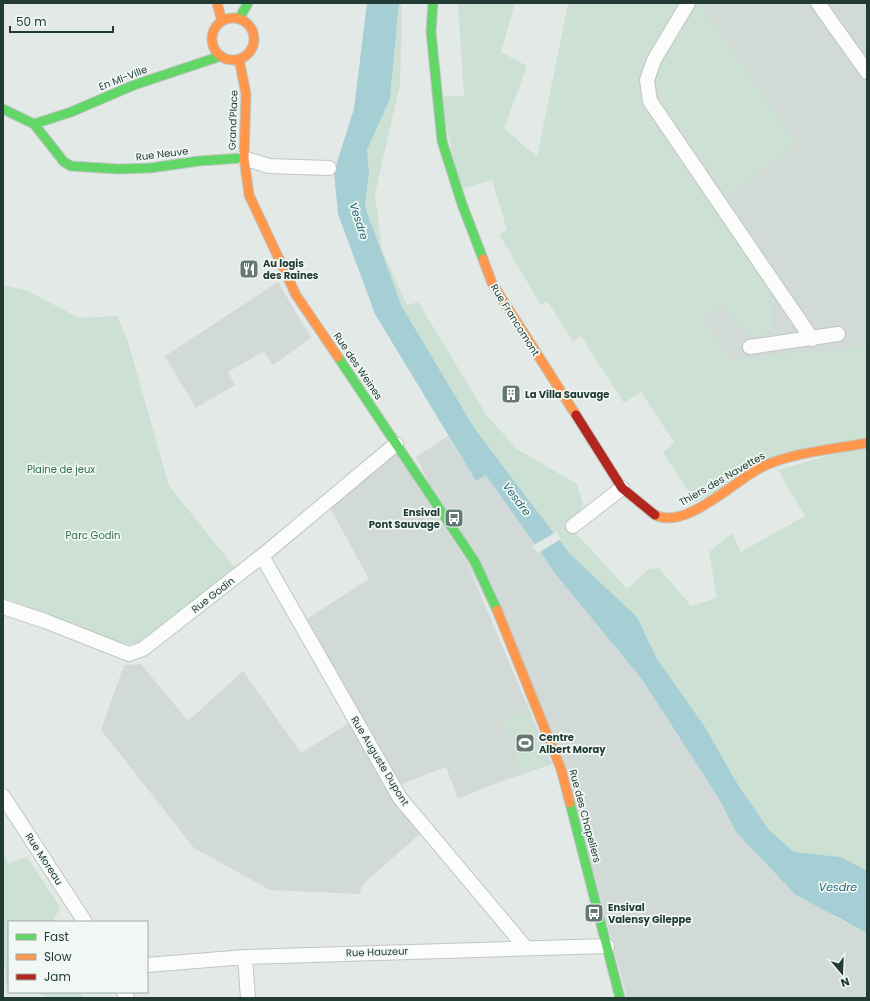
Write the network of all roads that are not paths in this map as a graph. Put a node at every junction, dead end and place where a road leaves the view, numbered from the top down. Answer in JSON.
{"nodes":[{"id":1,"x":217,"y":3,"type":"edge"},
{"id":2,"x":248,"y":3,"type":"edge"},
{"id":3,"x":433,"y":3,"type":"edge"},
{"id":4,"x":688,"y":3,"type":"edge"},
{"id":5,"x":818,"y":3,"type":"edge"},
{"id":6,"x":239,"y":19,"type":"junction"},
{"id":7,"x":222,"y":21,"type":"junction"},
{"id":8,"x":221,"y":56,"type":"junction"},
{"id":9,"x":239,"y":59,"type":"junction"},
{"id":10,"x":867,"y":72,"type":"edge"},
{"id":11,"x":3,"y":110,"type":"edge"},
{"id":12,"x":34,"y":124,"type":"junction"},
{"id":13,"x":243,"y":158,"type":"junction"},
{"id":14,"x":329,"y":168,"type":"dead end"},
{"id":15,"x":838,"y":334,"type":"dead end"},
{"id":16,"x":812,"y":339,"type":"junction"},
{"id":17,"x":750,"y":347,"type":"dead end"},
{"id":18,"x":867,"y":443,"type":"edge"},
{"id":19,"x":396,"y":444,"type":"junction"},
{"id":20,"x":622,"y":488,"type":"junction"},
{"id":21,"x":573,"y":526,"type":"dead end"},
{"id":22,"x":262,"y":556,"type":"junction"},
{"id":23,"x":480,"y":575,"type":"joint"},
{"id":24,"x":3,"y":608,"type":"edge"},
{"id":25,"x":3,"y":796,"type":"edge"},
{"id":26,"x":84,"y":921,"type":"edge"},
{"id":27,"x":607,"y":946,"type":"junction"},
{"id":28,"x":525,"y":947,"type":"junction"},
{"id":29,"x":245,"y":957,"type":"junction"},
{"id":30,"x":148,"y":965,"type":"edge"},
{"id":31,"x":248,"y":998,"type":"edge"},
{"id":32,"x":620,"y":998,"type":"edge"}],
"edges":[{"from":1,"to":7,"type":"street"},
{"from":2,"to":6,"type":"street"},
{"from":3,"to":20,"type":"street","name":"Rue Francomont"},
{"from":4,"to":16,"type":"street"},
{"from":5,"to":10,"type":"street"},
{"from":6,"to":7,"type":"street"},
{"from":6,"to":9,"type":"street"},
{"from":7,"to":8,"type":"street"},
{"from":8,"to":9,"type":"street"},
{"from":8,"to":12,"type":"street","name":"En Mi-Ville"},
{"from":9,"to":13,"type":"street","name":"Grand'Place"},
{"from":11,"to":12,"type":"street"},
{"from":12,"to":13,"type":"street","name":"Rue Neuve"},
{"from":13,"to":14,"type":"street"},
{"from":13,"to":19,"type":"street","name":"Rue des Weines"},
{"from":15,"to":16,"type":"street"},
{"from":16,"to":17,"type":"street"},
{"from":18,"to":20,"type":"street","name":"Thiers des Navettes"},
{"from":19,"to":22,"type":"street","name":"Rue Godin"},
{"from":19,"to":23,"type":"street","name":"Rue des Weines"},
{"from":20,"to":21,"type":"street"},
{"from":22,"to":24,"type":"street","name":"Rue Godin"},
{"from":22,"to":28,"type":"street","name":"Rue Auguste Dupont"},
{"from":23,"to":27,"type":"street","name":"Rue des Chapeliers"},
{"from":25,"to":26,"type":"street","name":"Rue Moreau"},
{"from":27,"to":28,"type":"street","name":"Rue Hauzeur"},
{"from":27,"to":32,"type":"street","name":"Rue des Chapeliers"},
{"from":28,"to":29,"type":"street","name":"Rue Hauzeur"},
{"from":29,"to":30,"type":"street","name":"Rue Hauzeur"},
{"from":29,"to":31,"type":"street"}]}
